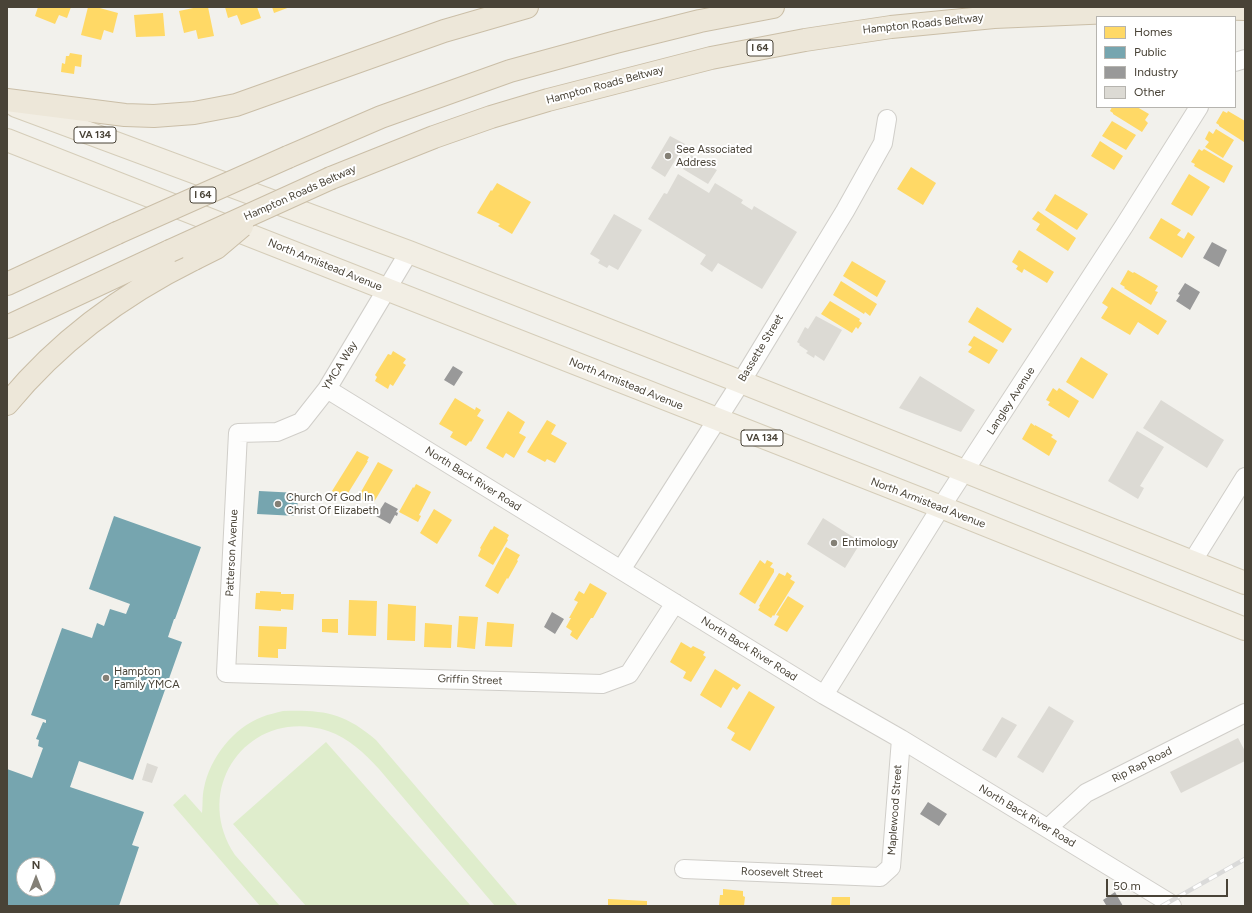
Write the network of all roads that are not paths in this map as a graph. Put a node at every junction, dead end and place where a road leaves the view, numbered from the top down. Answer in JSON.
{"nodes":[{"id":1,"x":527,"y":7,"type":"edge"},
{"id":2,"x":773,"y":7,"type":"edge"},
{"id":3,"x":1207,"y":8,"type":"junction"},
{"id":4,"x":1245,"y":9,"type":"edge"},
{"id":5,"x":1245,"y":18,"type":"edge"},
{"id":6,"x":7,"y":101,"type":"edge"},
{"id":7,"x":1198,"y":108,"type":"edge"},
{"id":8,"x":888,"y":119,"type":"dead end"},
{"id":9,"x":7,"y":140,"type":"edge"},
{"id":10,"x":7,"y":152,"type":"edge"},
{"id":11,"x":66,"y":163,"type":"junction"},
{"id":12,"x":262,"y":209,"type":"junction"},
{"id":13,"x":409,"y":252,"type":"junction"},
{"id":14,"x":7,"y":284,"type":"edge"},
{"id":15,"x":387,"y":290,"type":"junction"},
{"id":16,"x":7,"y":327,"type":"edge"},
{"id":17,"x":741,"y":382,"type":"junction"},
{"id":18,"x":327,"y":389,"type":"junction"},
{"id":19,"x":7,"y":404,"type":"edge"},
{"id":20,"x":716,"y":420,"type":"junction"},
{"id":21,"x":238,"y":433,"type":"joint"},
{"id":22,"x":965,"y":471,"type":"junction"},
{"id":23,"x":1245,"y":478,"type":"edge"},
{"id":24,"x":941,"y":507,"type":"junction"},
{"id":25,"x":1192,"y":562,"type":"junction"},
{"id":26,"x":621,"y":570,"type":"junction"},
{"id":27,"x":1245,"y":583,"type":"edge"},
{"id":28,"x":675,"y":603,"type":"junction"},
{"id":29,"x":1245,"y":629,"type":"edge"},
{"id":30,"x":226,"y":673,"type":"joint"},
{"id":31,"x":824,"y":695,"type":"junction"},
{"id":32,"x":1245,"y":713,"type":"edge"},
{"id":33,"x":901,"y":738,"type":"junction"},
{"id":34,"x":1048,"y":828,"type":"junction"},
{"id":35,"x":684,"y":869,"type":"dead end"},
{"id":36,"x":880,"y":877,"type":"joint"},
{"id":37,"x":1172,"y":906,"type":"edge"}],
"edges":[{"from":1,"to":6,"type":"highway"},
{"from":2,"to":14,"type":"highway","number":"I 64","bridge":true},
{"from":3,"to":4,"type":"highway","name":"Hampton Roads Beltway","number":"I 64"},
{"from":3,"to":5,"type":"highway"},
{"from":3,"to":12,"type":"highway","name":"Hampton Roads Beltway","number":"I 64","bridge":true},
{"from":6,"to":13,"type":"main road","number":"VA 134"},
{"from":7,"to":22,"type":"street","name":"Langley Avenue"},
{"from":8,"to":17,"type":"street","name":"Bassette Street"},
{"from":9,"to":11,"type":"main road","name":"North Armistead Avenue","number":"VA 134"},
{"from":10,"to":11,"type":"main road"},
{"from":11,"to":15,"type":"main road","name":"North Armistead Avenue","number":"VA 134"},
{"from":12,"to":16,"type":"highway","name":"Hampton Roads Beltway","number":"I 64","bridge":true},
{"from":12,"to":19,"type":"highway","bridge":true},
{"from":13,"to":15,"type":"street","name":"YMCA Way"},
{"from":13,"to":17,"type":"main road","number":"VA 134"},
{"from":15,"to":18,"type":"street","name":"YMCA Way"},
{"from":15,"to":20,"type":"main road","name":"North Armistead Avenue","number":"VA 134"},
{"from":17,"to":20,"type":"street","name":"Bassette Street"},
{"from":17,"to":22,"type":"main road","number":"VA 134"},
{"from":18,"to":21,"type":"street","name":"YMCA Way"},
{"from":18,"to":26,"type":"street","name":"North Back River Road"},
{"from":20,"to":24,"type":"main road","name":"North Armistead Avenue","number":"VA 134"},
{"from":20,"to":26,"type":"street","name":"Bassette Street"},
{"from":21,"to":30,"type":"street","name":"Patterson Avenue"},
{"from":22,"to":24,"type":"street","name":"Langley Avenue"},
{"from":22,"to":25,"type":"main road","number":"VA 134"},
{"from":23,"to":25,"type":"street"},
{"from":24,"to":29,"type":"main road","name":"North Armistead Avenue","number":"VA 134"},
{"from":24,"to":31,"type":"street","name":"Langley Avenue"},
{"from":25,"to":27,"type":"main road","number":"VA 134"},
{"from":26,"to":28,"type":"street","name":"North Back River Road"},
{"from":28,"to":30,"type":"street","name":"Griffin Street"},
{"from":28,"to":31,"type":"street","name":"North Back River Road"},
{"from":31,"to":33,"type":"street","name":"North Back River Road"},
{"from":32,"to":34,"type":"street","name":"Rip Rap Road"},
{"from":33,"to":34,"type":"street","name":"North Back River Road"},
{"from":33,"to":36,"type":"street","name":"Maplewood Street"},
{"from":34,"to":37,"type":"street","name":"North Back River Road"},
{"from":35,"to":36,"type":"street","name":"Roosevelt Street"}]}
